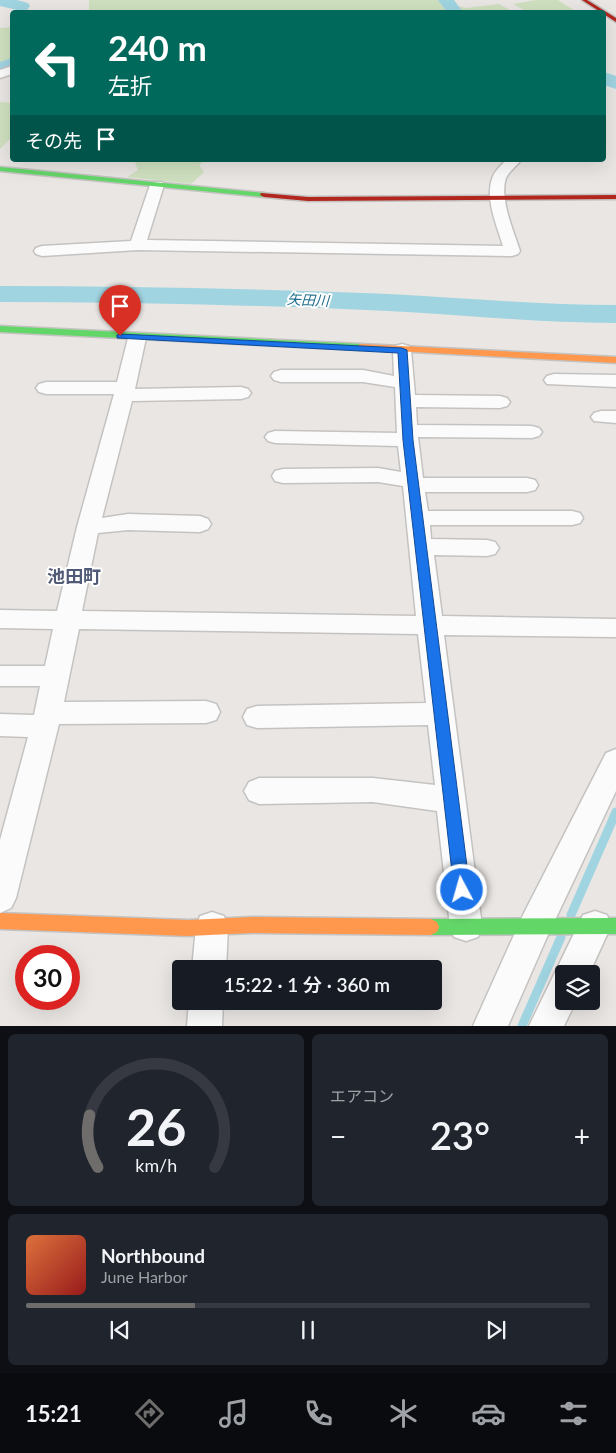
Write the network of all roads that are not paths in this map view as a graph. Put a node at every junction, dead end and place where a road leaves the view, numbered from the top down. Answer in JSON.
{"nodes":[{"id":1,"x":572,"y":0,"type":"edge"},
{"id":2,"x":584,"y":0,"type":"edge"},
{"id":3,"x":588,"y":10,"type":"edge"},
{"id":4,"x":600,"y":10,"type":"edge"},
{"id":5,"x":512,"y":162,"type":"edge"},
{"id":6,"x":0,"y":170,"type":"edge"},
{"id":7,"x":157,"y":185,"type":"junction"},
{"id":8,"x":616,"y":197,"type":"edge"},
{"id":9,"x":498,"y":198,"type":"junction"},
{"id":10,"x":138,"y":245,"type":"junction"},
{"id":11,"x":42,"y":251,"type":"dead end"},
{"id":12,"x":0,"y":329,"type":"edge"},
{"id":13,"x":137,"y":338,"type":"junction"},
{"id":14,"x":402,"y":350,"type":"junction"},
{"id":15,"x":616,"y":360,"type":"edge"},
{"id":16,"x":281,"y":376,"type":"dead end"},
{"id":17,"x":554,"y":380,"type":"dead end"},
{"id":18,"x":616,"y":381,"type":"edge"},
{"id":19,"x":46,"y":388,"type":"dead end"},
{"id":20,"x":125,"y":392,"type":"junction"},
{"id":21,"x":405,"y":392,"type":"junction"},
{"id":22,"x":241,"y":393,"type":"dead end"},
{"id":23,"x":500,"y":402,"type":"dead end"},
{"id":24,"x":532,"y":432,"type":"dead end"},
{"id":25,"x":275,"y":436,"type":"dead end"},
{"id":26,"x":408,"y":436,"type":"junction"},
{"id":27,"x":283,"y":476,"type":"dead end"},
{"id":28,"x":414,"y":483,"type":"junction"},
{"id":29,"x":527,"y":485,"type":"dead end"},
{"id":30,"x":419,"y":518,"type":"junction"},
{"id":31,"x":572,"y":518,"type":"dead end"},
{"id":32,"x":200,"y":524,"type":"dead end"},
{"id":33,"x":88,"y":527,"type":"junction"},
{"id":34,"x":421,"y":547,"type":"junction"},
{"id":35,"x":487,"y":548,"type":"dead end"},
{"id":36,"x":0,"y":619,"type":"edge"},
{"id":37,"x":66,"y":621,"type":"junction"},
{"id":38,"x":431,"y":624,"type":"junction"},
{"id":39,"x":616,"y":628,"type":"edge"},
{"id":40,"x":0,"y":676,"type":"edge"},
{"id":41,"x":56,"y":676,"type":"junction"},
{"id":42,"x":206,"y":712,"type":"dead end"},
{"id":43,"x":442,"y":714,"type":"junction"},
{"id":44,"x":257,"y":717,"type":"dead end"},
{"id":45,"x":46,"y":719,"type":"junction"},
{"id":46,"x":0,"y":726,"type":"edge"},
{"id":47,"x":616,"y":761,"type":"edge"},
{"id":48,"x":259,"y":791,"type":"dead end"},
{"id":49,"x":452,"y":800,"type":"junction"},
{"id":50,"x":0,"y":898,"type":"edge"},
{"id":51,"x":0,"y":921,"type":"edge"},
{"id":52,"x":466,"y":926,"type":"junction"},
{"id":53,"x":212,"y":927,"type":"junction"},
{"id":54,"x":543,"y":927,"type":"junction"},
{"id":55,"x":598,"y":927,"type":"edge"},
{"id":56,"x":210,"y":960,"type":"edge"},
{"id":57,"x":576,"y":965,"type":"edge"},
{"id":58,"x":555,"y":1008,"type":"edge"},
{"id":59,"x":205,"y":1010,"type":"edge"},
{"id":60,"x":204,"y":1026,"type":"edge"},
{"id":61,"x":490,"y":1026,"type":"edge"},
{"id":62,"x":546,"y":1026,"type":"edge"}],
"edges":[{"from":1,"to":3,"type":"street"},
{"from":2,"to":4,"type":"street"},
{"from":5,"to":9,"type":"street"},
{"from":6,"to":7,"type":"street"},
{"from":7,"to":9,"type":"street"},
{"from":7,"to":10,"type":"street"},
{"from":8,"to":9,"type":"street"},
{"from":9,"to":10,"type":"street"},
{"from":10,"to":11,"type":"street"},
{"from":12,"to":13,"type":"street"},
{"from":13,"to":14,"type":"street"},
{"from":13,"to":20,"type":"street"},
{"from":14,"to":15,"type":"street"},
{"from":14,"to":21,"type":"street"},
{"from":16,"to":21,"type":"street"},
{"from":17,"to":18,"type":"street"},
{"from":19,"to":20,"type":"street"},
{"from":20,"to":22,"type":"street"},
{"from":20,"to":33,"type":"street"},
{"from":21,"to":23,"type":"street"},
{"from":21,"to":26,"type":"street"},
{"from":24,"to":26,"type":"street"},
{"from":25,"to":26,"type":"street"},
{"from":26,"to":28,"type":"street"},
{"from":27,"to":28,"type":"street"},
{"from":28,"to":29,"type":"street"},
{"from":28,"to":30,"type":"street"},
{"from":30,"to":31,"type":"street"},
{"from":30,"to":34,"type":"street"},
{"from":32,"to":33,"type":"street"},
{"from":33,"to":37,"type":"street"},
{"from":34,"to":35,"type":"street"},
{"from":34,"to":38,"type":"street"},
{"from":36,"to":37,"type":"street"},
{"from":37,"to":38,"type":"street"},
{"from":37,"to":41,"type":"street"},
{"from":38,"to":39,"type":"street"},
{"from":38,"to":43,"type":"street"},
{"from":40,"to":41,"type":"street"},
{"from":41,"to":45,"type":"street"},
{"from":42,"to":45,"type":"street"},
{"from":43,"to":44,"type":"street"},
{"from":43,"to":49,"type":"street"},
{"from":45,"to":46,"type":"street"},
{"from":45,"to":50,"type":"street"},
{"from":47,"to":54,"type":"street"},
{"from":48,"to":49,"type":"street"},
{"from":49,"to":52,"type":"street"},
{"from":51,"to":53,"type":"street"},
{"from":52,"to":53,"type":"street"},
{"from":52,"to":54,"type":"street"},
{"from":53,"to":56,"type":"street"},
{"from":54,"to":55,"type":"street"},
{"from":54,"to":61,"type":"street"},
{"from":55,"to":57,"type":"street"},
{"from":58,"to":62,"type":"street"},
{"from":59,"to":60,"type":"street"}]}
